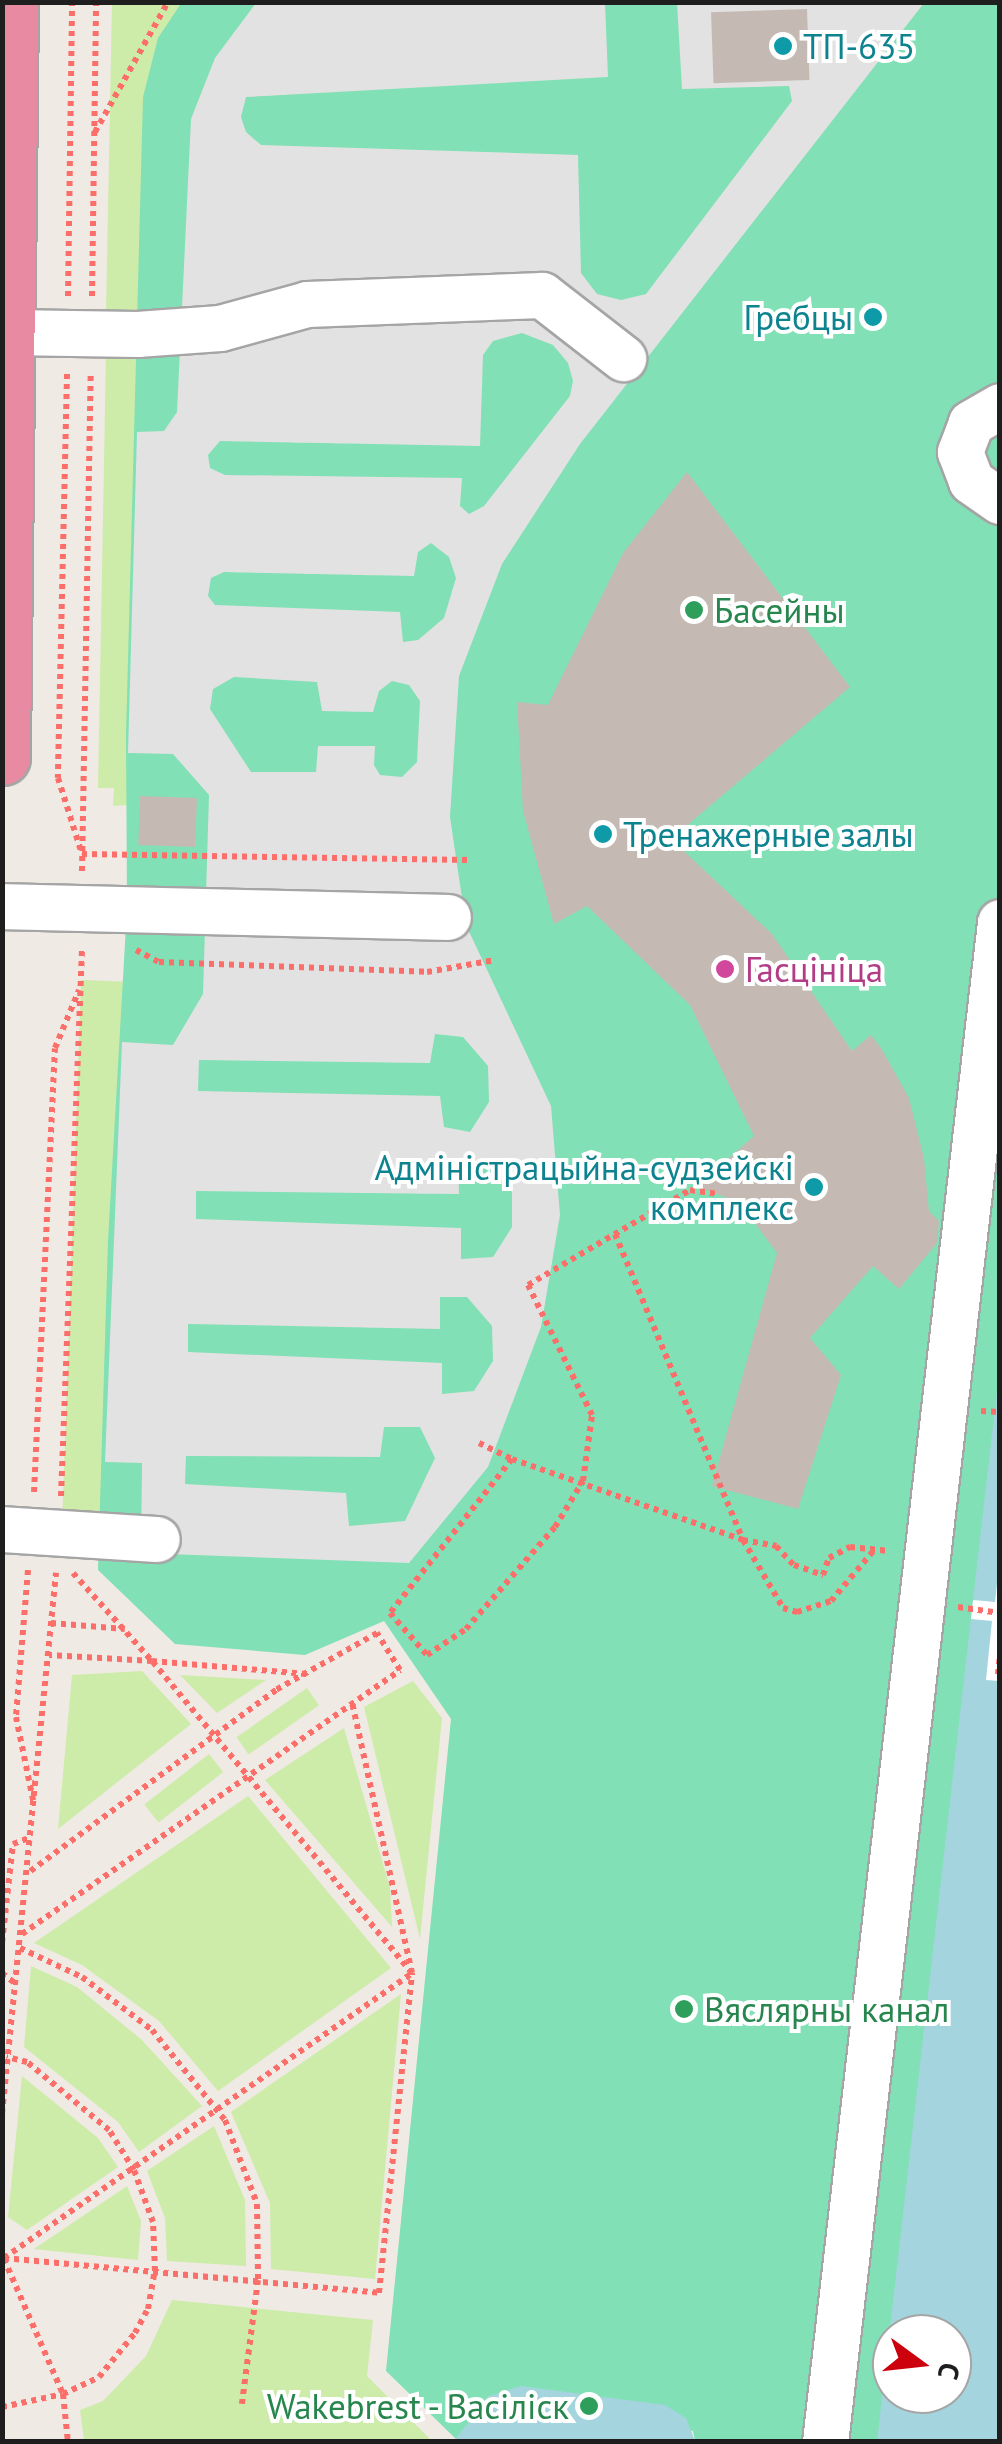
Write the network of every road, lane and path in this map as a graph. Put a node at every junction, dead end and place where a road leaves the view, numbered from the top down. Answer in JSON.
{"nodes":[{"id":1,"x":10,"y":2,"type":"edge"},
{"id":2,"x":72,"y":2,"type":"edge"},
{"id":3,"x":96,"y":2,"type":"edge"},
{"id":4,"x":168,"y":2,"type":"edge"},
{"id":5,"x":93,"y":134,"type":"junction"},
{"id":6,"x":7,"y":332,"type":"junction"},
{"id":7,"x":80,"y":334,"type":"junction"},
{"id":8,"x":623,"y":358,"type":"dead end"},
{"id":9,"x":1000,"y":406,"type":"edge"},
{"id":10,"x":1000,"y":500,"type":"edge"},
{"id":11,"x":2,"y":757,"type":"edge"},
{"id":12,"x":82,"y":854,"type":"junction"},
{"id":13,"x":471,"y":860,"type":"dead end"},
{"id":14,"x":2,"y":906,"type":"edge"},
{"id":15,"x":448,"y":917,"type":"dead end"},
{"id":16,"x":1000,"y":922,"type":"edge"},
{"id":17,"x":90,"y":927,"type":"junction"},
{"id":18,"x":124,"y":944,"type":"dead end"},
{"id":19,"x":495,"y":960,"type":"dead end"},
{"id":20,"x":81,"y":984,"type":"junction"},
{"id":21,"x":717,"y":1194,"type":"dead end"},
{"id":22,"x":614,"y":1234,"type":"junction"},
{"id":23,"x":479,"y":1443,"type":"dead end"},
{"id":24,"x":512,"y":1459,"type":"junction"},
{"id":25,"x":583,"y":1481,"type":"junction"},
{"id":26,"x":38,"y":1537,"type":"edge"},
{"id":27,"x":157,"y":1539,"type":"dead end"},
{"id":28,"x":743,"y":1540,"type":"junction"},
{"id":29,"x":875,"y":1549,"type":"junction"},
{"id":30,"x":928,"y":1554,"type":"junction"},
{"id":31,"x":51,"y":1624,"type":"junction"},
{"id":32,"x":124,"y":1630,"type":"junction"},
{"id":33,"x":48,"y":1655,"type":"junction"},
{"id":34,"x":1000,"y":1656,"type":"edge"},
{"id":35,"x":152,"y":1661,"type":"junction"},
{"id":36,"x":307,"y":1674,"type":"junction"},
{"id":37,"x":998,"y":1674,"type":"edge"},
{"id":38,"x":352,"y":1702,"type":"junction"},
{"id":39,"x":215,"y":1734,"type":"junction"},
{"id":40,"x":247,"y":1774,"type":"junction"},
{"id":41,"x":34,"y":1808,"type":"junction"},
{"id":42,"x":32,"y":1837,"type":"junction"},
{"id":43,"x":28,"y":1873,"type":"junction"},
{"id":44,"x":4,"y":1901,"type":"edge"},
{"id":45,"x":22,"y":1934,"type":"junction"},
{"id":46,"x":2,"y":1943,"type":"edge"},
{"id":47,"x":20,"y":1948,"type":"junction"},
{"id":48,"x":2,"y":1973,"type":"edge"},
{"id":49,"x":412,"y":1973,"type":"junction"},
{"id":50,"x":16,"y":1984,"type":"junction"},
{"id":51,"x":8,"y":2057,"type":"junction"},
{"id":52,"x":217,"y":2107,"type":"junction"},
{"id":53,"x":2,"y":2114,"type":"edge"},
{"id":54,"x":134,"y":2170,"type":"junction"},
{"id":55,"x":3,"y":2258,"type":"edge"},
{"id":56,"x":155,"y":2271,"type":"junction"},
{"id":57,"x":258,"y":2280,"type":"junction"},
{"id":58,"x":63,"y":2394,"type":"junction"},
{"id":59,"x":242,"y":2404,"type":"dead end"},
{"id":60,"x":2,"y":2407,"type":"edge"},
{"id":61,"x":68,"y":2442,"type":"edge"},
{"id":62,"x":826,"y":2442,"type":"edge"}],
"edges":[{"from":1,"to":6,"type":"highway"},
{"from":2,"to":7,"type":"path"},
{"from":3,"to":5,"type":"path"},
{"from":4,"to":5,"type":"path"},
{"from":5,"to":7,"type":"path"},
{"from":6,"to":7,"type":"lane"},
{"from":6,"to":11,"type":"highway"},
{"from":7,"to":8,"type":"lane"},
{"from":7,"to":12,"type":"path"},
{"from":7,"to":12,"type":"path"},
{"from":9,"to":10,"type":"lane"},
{"from":12,"to":13,"type":"path"},
{"from":12,"to":17,"type":"path"},
{"from":14,"to":17,"type":"lane"},
{"from":15,"to":17,"type":"lane"},
{"from":16,"to":30,"type":"lane"},
{"from":17,"to":20,"type":"path"},
{"from":18,"to":19,"type":"path"},
{"from":20,"to":26,"type":"path"},
{"from":20,"to":26,"type":"path"},
{"from":21,"to":22,"type":"path"},
{"from":22,"to":25,"type":"path"},
{"from":22,"to":28,"type":"path"},
{"from":23,"to":24,"type":"path"},
{"from":24,"to":25,"type":"path"},
{"from":24,"to":25,"type":"path"},
{"from":25,"to":28,"type":"path"},
{"from":26,"to":27,"type":"lane"},
{"from":26,"to":31,"type":"path"},
{"from":26,"to":32,"type":"path"},
{"from":26,"to":41,"type":"path"},
{"from":28,"to":29,"type":"path"},
{"from":28,"to":29,"type":"path"},
{"from":29,"to":30,"type":"path"},
{"from":30,"to":62,"type":"lane"},
{"from":31,"to":32,"type":"path"},
{"from":31,"to":33,"type":"path"},
{"from":32,"to":35,"type":"path"},
{"from":33,"to":35,"type":"path"},
{"from":33,"to":41,"type":"path"},
{"from":34,"to":37,"type":"path"},
{"from":35,"to":36,"type":"path"},
{"from":35,"to":39,"type":"path"},
{"from":36,"to":38,"type":"path"},
{"from":36,"to":39,"type":"path"},
{"from":38,"to":40,"type":"path"},
{"from":38,"to":49,"type":"path"},
{"from":39,"to":40,"type":"path"},
{"from":39,"to":43,"type":"path"},
{"from":40,"to":45,"type":"path"},
{"from":40,"to":49,"type":"path"},
{"from":41,"to":42,"type":"path"},
{"from":42,"to":43,"type":"path"},
{"from":42,"to":44,"type":"path"},
{"from":43,"to":45,"type":"path"},
{"from":44,"to":46,"type":"path"},
{"from":45,"to":47,"type":"path"},
{"from":47,"to":50,"type":"path"},
{"from":47,"to":52,"type":"path"},
{"from":48,"to":50,"type":"path"},
{"from":49,"to":52,"type":"path"},
{"from":49,"to":57,"type":"path"},
{"from":50,"to":51,"type":"path"},
{"from":51,"to":53,"type":"path"},
{"from":51,"to":54,"type":"path"},
{"from":52,"to":54,"type":"path"},
{"from":52,"to":57,"type":"path"},
{"from":54,"to":55,"type":"path"},
{"from":54,"to":56,"type":"path"},
{"from":55,"to":56,"type":"path"},
{"from":55,"to":58,"type":"path"},
{"from":56,"to":57,"type":"path"},
{"from":56,"to":58,"type":"path"},
{"from":57,"to":59,"type":"path"},
{"from":58,"to":60,"type":"path"},
{"from":58,"to":61,"type":"path"}]}
